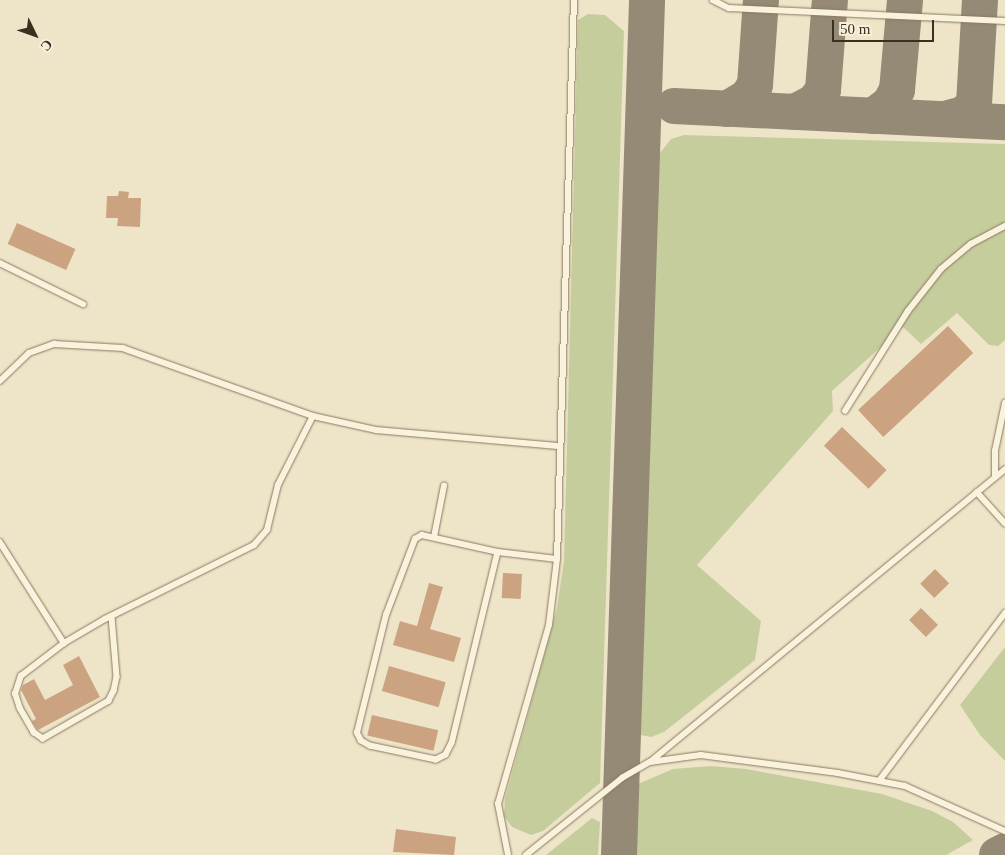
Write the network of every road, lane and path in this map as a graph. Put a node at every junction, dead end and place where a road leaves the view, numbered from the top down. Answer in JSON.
{"nodes":[{"id":1,"x":574,"y":0,"type":"edge"},
{"id":2,"x":713,"y":0,"type":"edge"},
{"id":3,"x":1005,"y":21,"type":"edge"},
{"id":4,"x":1005,"y":226,"type":"edge"},
{"id":5,"x":0,"y":263,"type":"edge"},
{"id":6,"x":83,"y":304,"type":"dead end"},
{"id":7,"x":0,"y":381,"type":"edge"},
{"id":8,"x":1005,"y":403,"type":"edge"},
{"id":9,"x":845,"y":411,"type":"dead end"},
{"id":10,"x":312,"y":416,"type":"junction"},
{"id":11,"x":560,"y":446,"type":"junction"},
{"id":12,"x":1005,"y":469,"type":"edge"},
{"id":13,"x":995,"y":476,"type":"junction"},
{"id":14,"x":444,"y":486,"type":"dead end"},
{"id":15,"x":977,"y":492,"type":"junction"},
{"id":16,"x":1005,"y":522,"type":"edge"},
{"id":17,"x":434,"y":537,"type":"junction"},
{"id":18,"x":0,"y":542,"type":"edge"},
{"id":19,"x":498,"y":552,"type":"junction"},
{"id":20,"x":557,"y":559,"type":"junction"},
{"id":21,"x":1005,"y":613,"type":"edge"},
{"id":22,"x":112,"y":617,"type":"junction"},
{"id":23,"x":64,"y":643,"type":"junction"},
{"id":24,"x":650,"y":762,"type":"junction"},
{"id":25,"x":879,"y":781,"type":"junction"},
{"id":26,"x":1005,"y":831,"type":"edge"},
{"id":27,"x":508,"y":855,"type":"edge"},
{"id":28,"x":526,"y":855,"type":"edge"}],
"edges":[{"from":1,"to":11,"type":"lane"},
{"from":2,"to":3,"type":"lane"},
{"from":4,"to":9,"type":"lane"},
{"from":5,"to":6,"type":"lane"},
{"from":7,"to":10,"type":"lane"},
{"from":8,"to":13,"type":"lane"},
{"from":10,"to":11,"type":"lane"},
{"from":10,"to":22,"type":"lane"},
{"from":11,"to":20,"type":"lane"},
{"from":12,"to":13,"type":"lane"},
{"from":13,"to":15,"type":"lane"},
{"from":14,"to":17,"type":"lane"},
{"from":15,"to":16,"type":"lane"},
{"from":15,"to":24,"type":"lane"},
{"from":17,"to":19,"type":"lane"},
{"from":17,"to":19,"type":"lane"},
{"from":18,"to":23,"type":"lane"},
{"from":19,"to":20,"type":"lane"},
{"from":20,"to":27,"type":"lane"},
{"from":21,"to":25,"type":"lane"},
{"from":22,"to":23,"type":"lane"},
{"from":22,"to":23,"type":"lane"},
{"from":24,"to":25,"type":"lane"},
{"from":24,"to":28,"type":"lane"},
{"from":25,"to":26,"type":"lane"}]}
